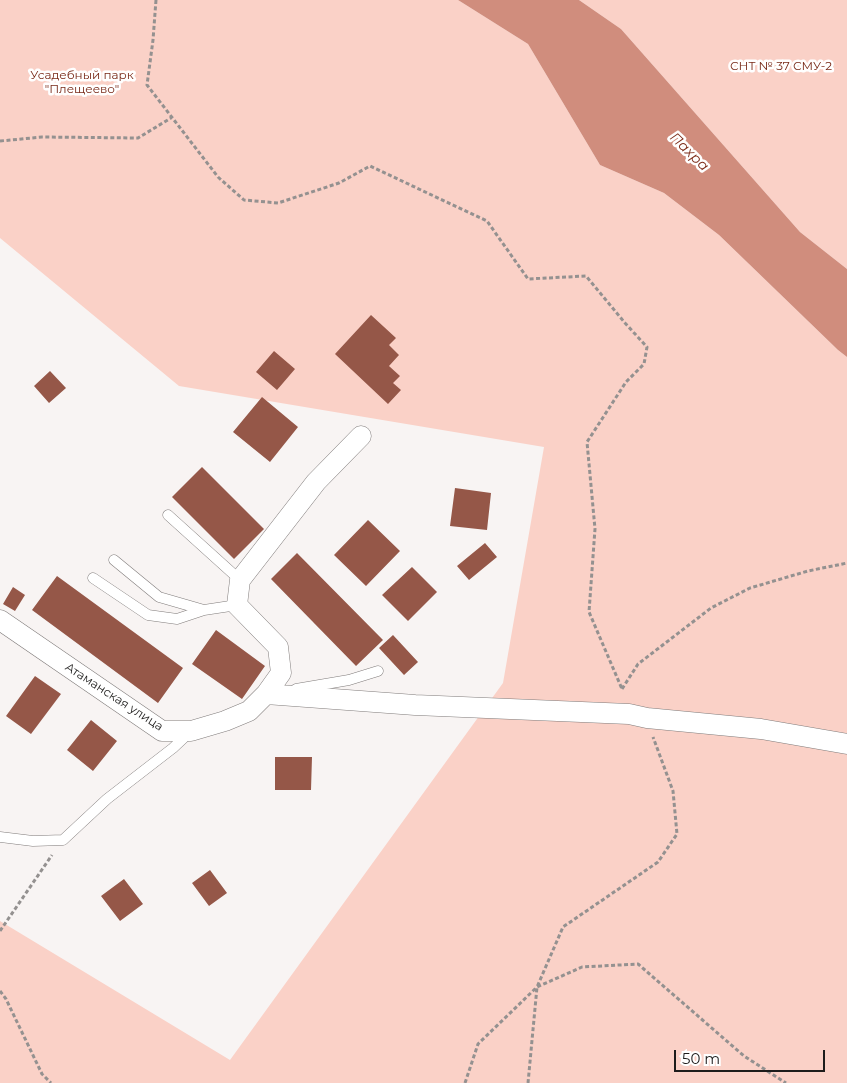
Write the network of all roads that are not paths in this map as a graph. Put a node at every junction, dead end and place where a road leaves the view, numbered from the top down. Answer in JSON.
{"nodes":[{"id":1,"x":361,"y":436,"type":"dead end"},
{"id":2,"x":168,"y":515,"type":"dead end"},
{"id":3,"x":114,"y":560,"type":"dead end"},
{"id":4,"x":93,"y":578,"type":"dead end"},
{"id":5,"x":240,"y":580,"type":"junction"},
{"id":6,"x":237,"y":605,"type":"junction"},
{"id":7,"x":204,"y":610,"type":"junction"},
{"id":8,"x":0,"y":620,"type":"edge"},
{"id":9,"x":378,"y":671,"type":"dead end"},
{"id":10,"x":266,"y":694,"type":"junction"},
{"id":11,"x":191,"y":731,"type":"junction"},
{"id":12,"x":847,"y":744,"type":"edge"},
{"id":13,"x":0,"y":836,"type":"edge"}],
"edges":[{"from":1,"to":5,"type":"street"},
{"from":2,"to":5,"type":"lane"},
{"from":3,"to":7,"type":"lane"},
{"from":4,"to":7,"type":"lane"},
{"from":5,"to":6,"type":"street"},
{"from":6,"to":7,"type":"lane"},
{"from":6,"to":10,"type":"street","name":"Атаманская улица"},
{"from":8,"to":11,"type":"street","name":"Атаманская улица"},
{"from":9,"to":10,"type":"lane"},
{"from":10,"to":11,"type":"street","name":"Атаманская улица"},
{"from":10,"to":12,"type":"street"},
{"from":11,"to":13,"type":"lane"}]}
